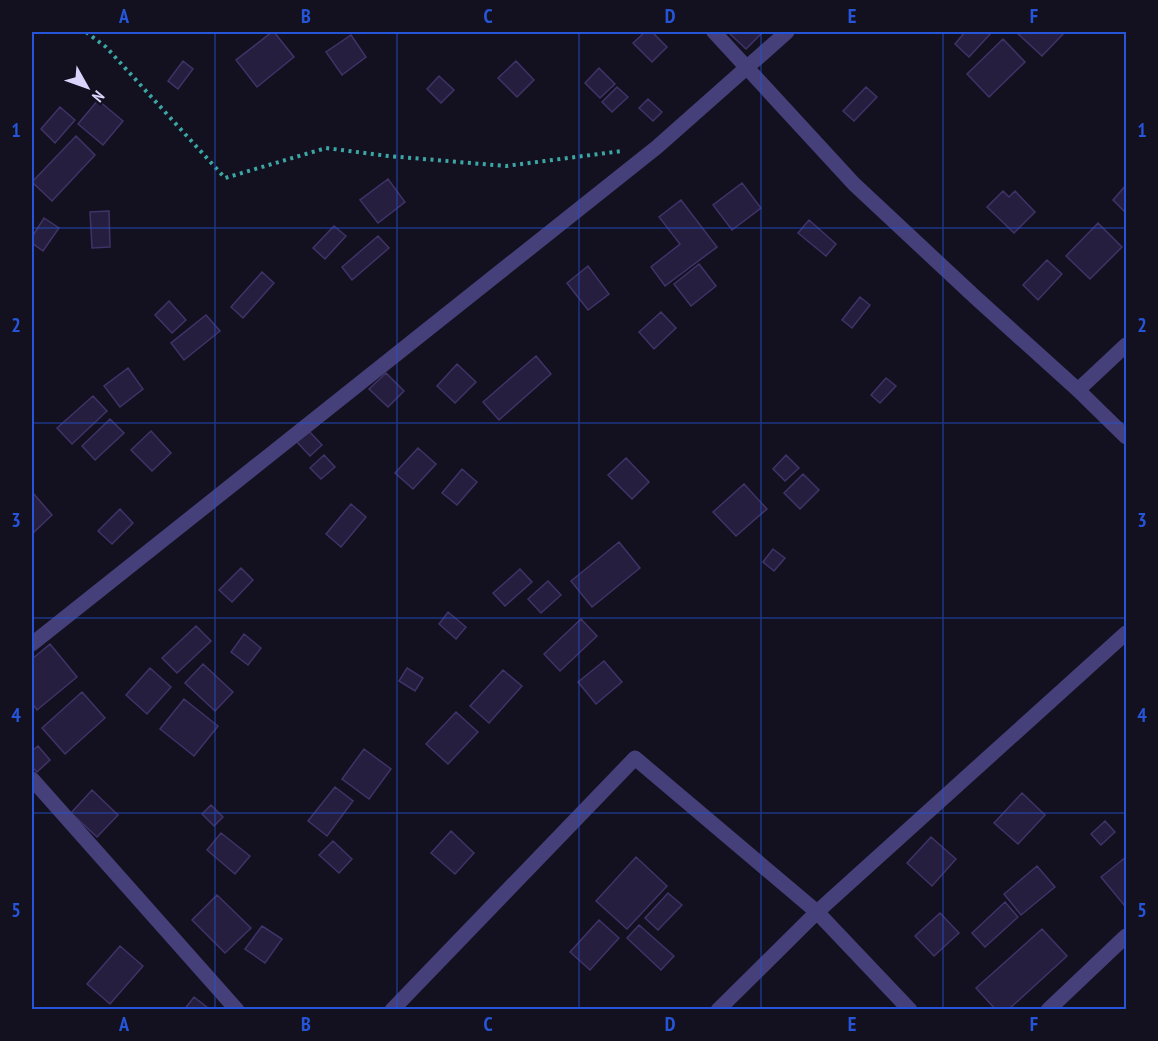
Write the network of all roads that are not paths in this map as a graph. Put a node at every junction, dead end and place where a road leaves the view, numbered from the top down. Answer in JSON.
{"nodes":[{"id":1,"x":714,"y":32,"type":"edge"},
{"id":2,"x":787,"y":32,"type":"edge"},
{"id":3,"x":747,"y":67,"type":"junction"},
{"id":4,"x":1126,"y":345,"type":"edge"},
{"id":5,"x":1078,"y":390,"type":"junction"},
{"id":6,"x":1126,"y":437,"type":"edge"},
{"id":7,"x":1126,"y":633,"type":"edge"},
{"id":8,"x":32,"y":644,"type":"edge"},
{"id":9,"x":32,"y":779,"type":"edge"},
{"id":10,"x":817,"y":912,"type":"junction"},
{"id":11,"x":1126,"y":936,"type":"edge"},
{"id":12,"x":237,"y":1010,"type":"edge"},
{"id":13,"x":392,"y":1010,"type":"edge"},
{"id":14,"x":718,"y":1010,"type":"edge"},
{"id":15,"x":910,"y":1010,"type":"edge"},
{"id":16,"x":1048,"y":1010,"type":"edge"}],
"edges":[{"from":1,"to":3,"type":"street"},
{"from":2,"to":3,"type":"street"},
{"from":3,"to":5,"type":"street"},
{"from":3,"to":8,"type":"street"},
{"from":4,"to":5,"type":"street"},
{"from":5,"to":6,"type":"street"},
{"from":7,"to":10,"type":"street"},
{"from":9,"to":12,"type":"street"},
{"from":10,"to":13,"type":"street"},
{"from":10,"to":14,"type":"street"},
{"from":10,"to":15,"type":"street"},
{"from":11,"to":16,"type":"street"}]}
